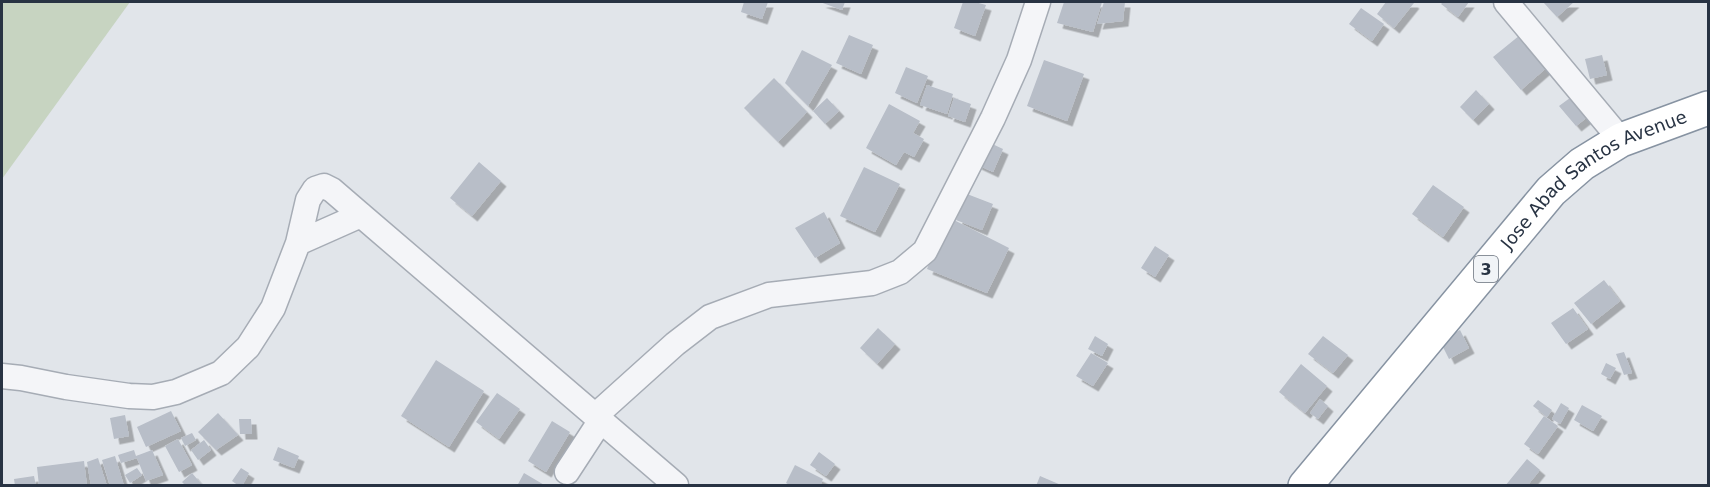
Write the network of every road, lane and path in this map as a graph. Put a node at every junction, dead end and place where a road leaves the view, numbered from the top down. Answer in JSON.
{"nodes":[{"id":1,"x":1038,"y":2,"type":"edge"},
{"id":2,"x":1506,"y":2,"type":"edge"},
{"id":3,"x":1708,"y":108,"type":"edge"},
{"id":4,"x":1621,"y":140,"type":"junction"},
{"id":5,"x":361,"y":215,"type":"junction"},
{"id":6,"x":298,"y":243,"type":"junction"},
{"id":7,"x":2,"y":376,"type":"edge"},
{"id":8,"x":598,"y":418,"type":"junction"},
{"id":9,"x":567,"y":472,"type":"dead end"},
{"id":10,"x":676,"y":485,"type":"edge"},
{"id":11,"x":1305,"y":486,"type":"edge"}],
"edges":[{"from":1,"to":8,"type":"street"},
{"from":2,"to":4,"type":"street"},
{"from":3,"to":4,"type":"highway","name":"Jose Abad Santos Avenue","number":"3"},
{"from":4,"to":11,"type":"highway","name":"Jose Abad Santos Avenue","number":"3"},
{"from":5,"to":6,"type":"street"},
{"from":5,"to":6,"type":"street"},
{"from":5,"to":8,"type":"street"},
{"from":6,"to":7,"type":"street"},
{"from":8,"to":9,"type":"street"},
{"from":8,"to":10,"type":"street"}]}
